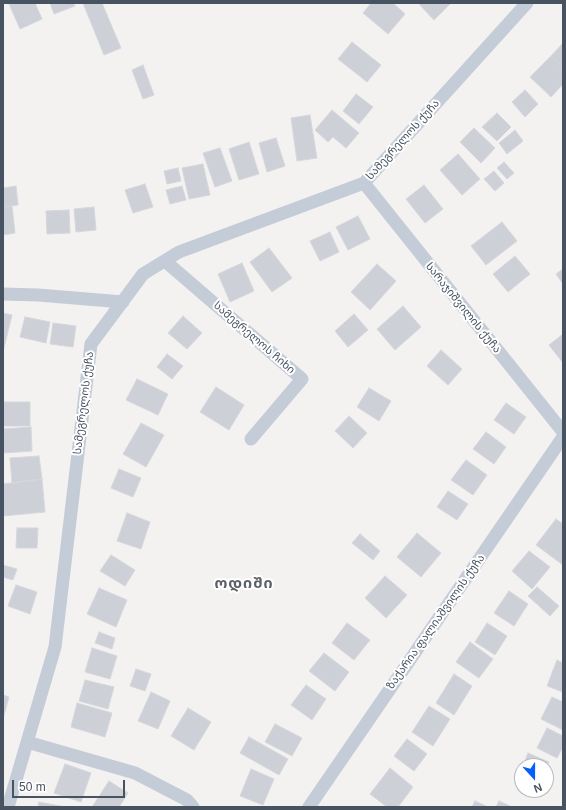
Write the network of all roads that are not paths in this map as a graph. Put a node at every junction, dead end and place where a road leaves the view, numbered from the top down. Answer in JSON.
{"nodes":[{"id":1,"x":527,"y":3,"type":"edge"},
{"id":2,"x":364,"y":183,"type":"junction"},
{"id":3,"x":165,"y":261,"type":"junction"},
{"id":4,"x":3,"y":294,"type":"edge"},
{"id":5,"x":123,"y":302,"type":"junction"},
{"id":6,"x":563,"y":432,"type":"edge"},
{"id":7,"x":563,"y":437,"type":"edge"},
{"id":8,"x":251,"y":439,"type":"dead end"},
{"id":9,"x":27,"y":742,"type":"junction"},
{"id":10,"x":8,"y":807,"type":"edge"},
{"id":11,"x":193,"y":807,"type":"edge"},
{"id":12,"x":309,"y":807,"type":"edge"}],
"edges":[{"from":1,"to":2,"type":"street","name":"სამეგრელოს ქუჩა"},
{"from":2,"to":3,"type":"street","name":"სამეგრელოს ქუჩა"},
{"from":2,"to":6,"type":"street","name":"სარაჯიშვილის ქუჩა"},
{"from":3,"to":5,"type":"street","name":"სამეგრელოს ქუჩა"},
{"from":3,"to":8,"type":"street","name":"სამეგრელოს ჩიხი"},
{"from":4,"to":5,"type":"street"},
{"from":5,"to":9,"type":"street","name":"სამეგრელოს ქუჩა"},
{"from":7,"to":12,"type":"street","name":"ზაქარია ფალიაშვილის ქუჩა"},
{"from":9,"to":10,"type":"street","name":"სამეგრელოს ქუჩა"},
{"from":9,"to":11,"type":"street"}]}
